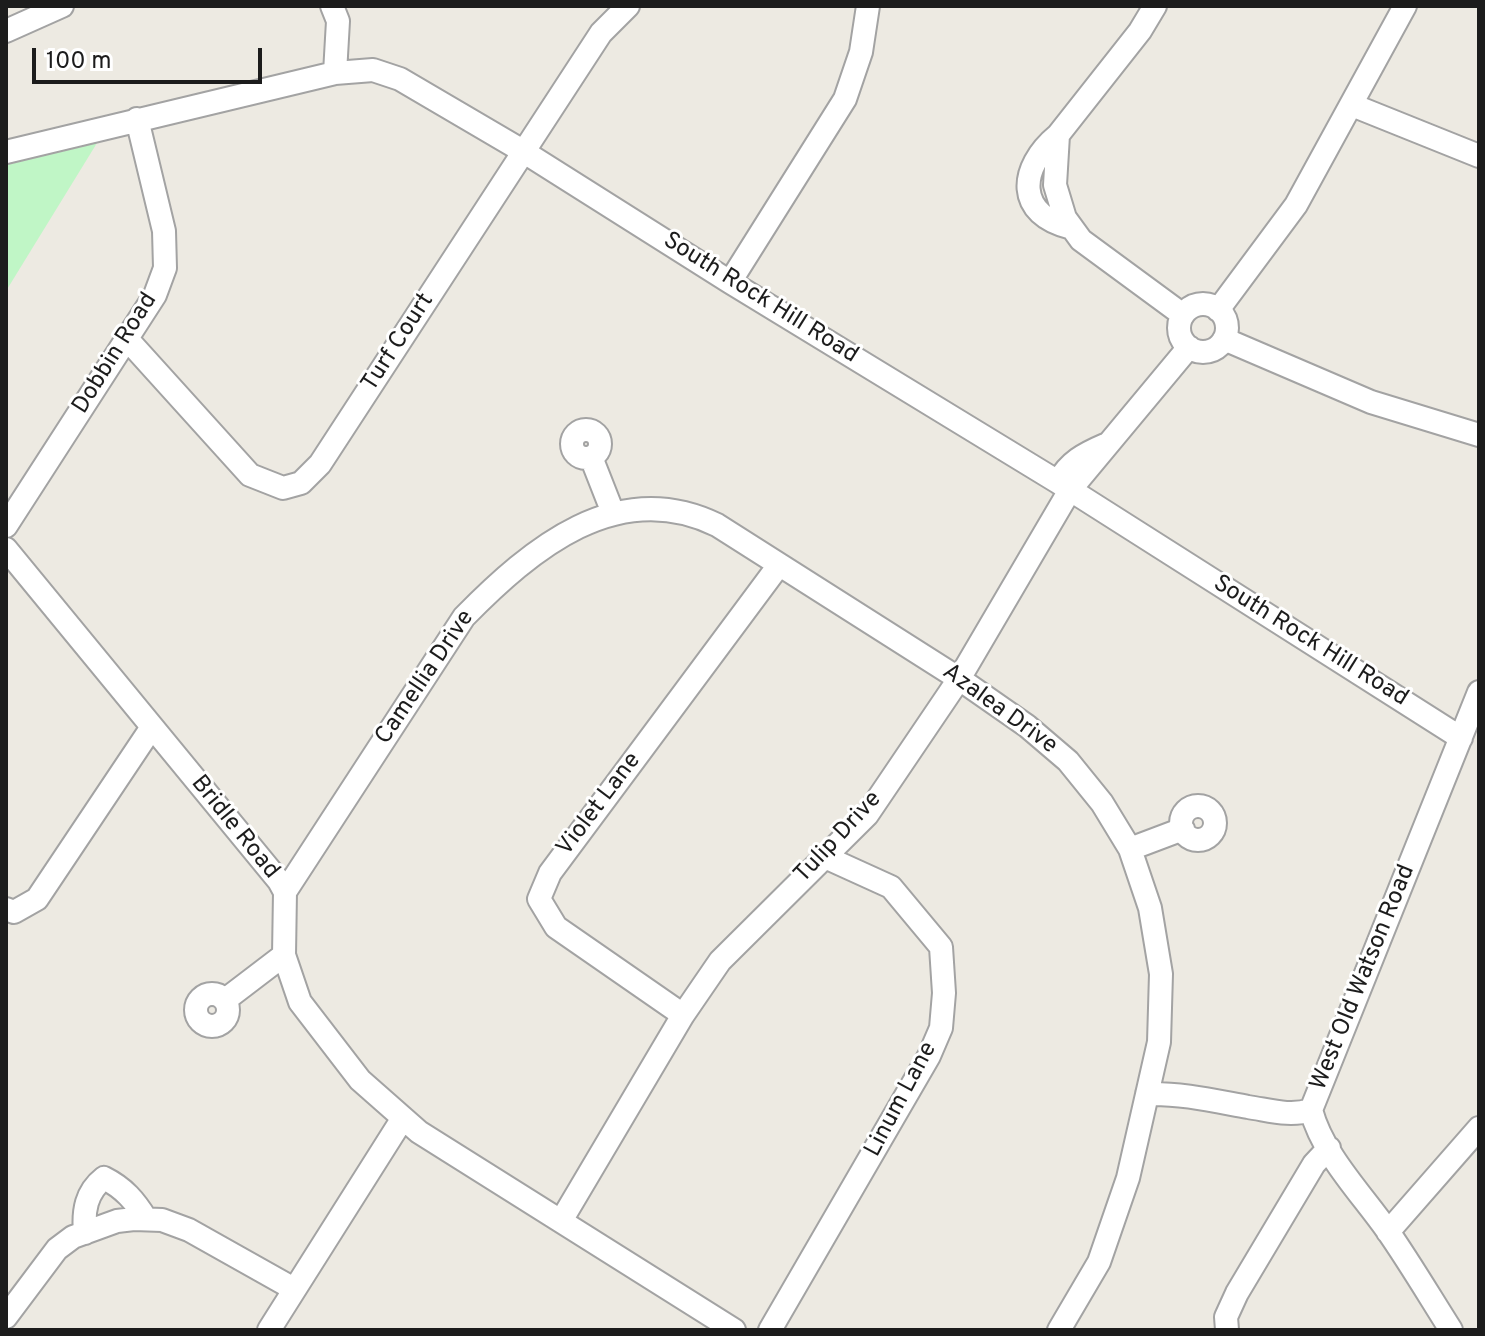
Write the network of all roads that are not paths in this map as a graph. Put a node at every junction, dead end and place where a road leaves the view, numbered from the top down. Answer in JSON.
{"nodes":[{"id":1,"x":62,"y":6,"type":"edge"},
{"id":2,"x":332,"y":6,"type":"edge"},
{"id":3,"x":628,"y":6,"type":"edge"},
{"id":4,"x":868,"y":6,"type":"edge"},
{"id":5,"x":1155,"y":6,"type":"edge"},
{"id":6,"x":1405,"y":6,"type":"edge"},
{"id":7,"x":6,"y":31,"type":"edge"},
{"id":8,"x":335,"y":73,"type":"junction"},
{"id":9,"x":1352,"y":105,"type":"junction"},
{"id":10,"x":137,"y":119,"type":"junction"},
{"id":11,"x":6,"y":152,"type":"edge"},
{"id":12,"x":524,"y":152,"type":"junction"},
{"id":13,"x":1479,"y":156,"type":"edge"},
{"id":14,"x":730,"y":282,"type":"junction"},
{"id":15,"x":1218,"y":310,"type":"junction"},
{"id":16,"x":1183,"y":315,"type":"junction"},
{"id":17,"x":127,"y":339,"type":"junction"},
{"id":18,"x":1224,"y":339,"type":"junction"},
{"id":19,"x":1189,"y":347,"type":"junction"},
{"id":20,"x":1479,"y":435,"type":"edge"},
{"id":21,"x":591,"y":457,"type":"dead end"},
{"id":22,"x":1064,"y":486,"type":"junction"},
{"id":23,"x":613,"y":513,"type":"junction"},
{"id":24,"x":6,"y":526,"type":"edge"},
{"id":25,"x":6,"y":549,"type":"edge"},
{"id":26,"x":779,"y":565,"type":"junction"},
{"id":27,"x":959,"y":679,"type":"junction"},
{"id":28,"x":1479,"y":692,"type":"edge"},
{"id":29,"x":152,"y":727,"type":"junction"},
{"id":30,"x":1461,"y":738,"type":"junction"},
{"id":31,"x":1183,"y":829,"type":"dead end"},
{"id":32,"x":1130,"y":849,"type":"junction"},
{"id":33,"x":825,"y":857,"type":"junction"},
{"id":34,"x":285,"y":892,"type":"junction"},
{"id":35,"x":6,"y":909,"type":"edge"},
{"id":36,"x":284,"y":955,"type":"junction"},
{"id":37,"x":225,"y":1000,"type":"dead end"},
{"id":38,"x":683,"y":1015,"type":"junction"},
{"id":39,"x":1147,"y":1094,"type":"junction"},
{"id":40,"x":1311,"y":1110,"type":"junction"},
{"id":41,"x":403,"y":1118,"type":"junction"},
{"id":42,"x":1479,"y":1128,"type":"edge"},
{"id":43,"x":1329,"y":1148,"type":"junction"},
{"id":44,"x":146,"y":1219,"type":"junction"},
{"id":45,"x":561,"y":1221,"type":"junction"},
{"id":46,"x":1388,"y":1232,"type":"junction"},
{"id":47,"x":85,"y":1233,"type":"junction"},
{"id":48,"x":294,"y":1289,"type":"junction"},
{"id":49,"x":6,"y":1317,"type":"edge"},
{"id":50,"x":269,"y":1330,"type":"edge"},
{"id":51,"x":734,"y":1330,"type":"edge"},
{"id":52,"x":770,"y":1330,"type":"edge"},
{"id":53,"x":1059,"y":1330,"type":"edge"},
{"id":54,"x":1227,"y":1330,"type":"edge"},
{"id":55,"x":1451,"y":1330,"type":"edge"}],
"edges":[{"from":1,"to":7,"type":"street"},
{"from":2,"to":8,"type":"street"},
{"from":3,"to":12,"type":"street","name":"Turf Court"},
{"from":4,"to":14,"type":"street"},
{"from":5,"to":16,"type":"street"},
{"from":6,"to":9,"type":"street"},
{"from":8,"to":10,"type":"street","name":"South Rock Hill Road"},
{"from":8,"to":12,"type":"street","name":"South Rock Hill Road"},
{"from":9,"to":13,"type":"street"},
{"from":9,"to":15,"type":"street"},
{"from":10,"to":11,"type":"street","name":"South Rock Hill Road"},
{"from":10,"to":17,"type":"street","name":"Dobbin Road"},
{"from":12,"to":14,"type":"street","name":"South Rock Hill Road"},
{"from":12,"to":17,"type":"street","name":"Turf Court"},
{"from":14,"to":22,"type":"street","name":"South Rock Hill Road"},
{"from":15,"to":16,"type":"street"},
{"from":15,"to":18,"type":"street"},
{"from":16,"to":19,"type":"street"},
{"from":17,"to":24,"type":"street","name":"Dobbin Road"},
{"from":18,"to":19,"type":"street"},
{"from":18,"to":20,"type":"street"},
{"from":19,"to":22,"type":"street","name":"Tulip Drive"},
{"from":21,"to":23,"type":"street"},
{"from":22,"to":27,"type":"street","name":"Tulip Drive"},
{"from":22,"to":30,"type":"street","name":"South Rock Hill Road"},
{"from":23,"to":26,"type":"street","name":"Azalea Drive"},
{"from":23,"to":34,"type":"street","name":"Camellia Drive"},
{"from":25,"to":29,"type":"street","name":"Bridle Road"},
{"from":26,"to":27,"type":"street","name":"Azalea Drive"},
{"from":26,"to":38,"type":"street","name":"Violet Lane"},
{"from":27,"to":32,"type":"street","name":"Azalea Drive"},
{"from":27,"to":33,"type":"street","name":"Tulip Drive"},
{"from":28,"to":30,"type":"street","name":"West Old Watson Road"},
{"from":29,"to":34,"type":"street","name":"Bridle Road"},
{"from":29,"to":35,"type":"street"},
{"from":30,"to":40,"type":"street","name":"West Old Watson Road"},
{"from":31,"to":32,"type":"street"},
{"from":32,"to":39,"type":"street","name":"Azalea Drive"},
{"from":33,"to":38,"type":"street","name":"Tulip Drive"},
{"from":33,"to":52,"type":"street","name":"Linum Lane"},
{"from":34,"to":36,"type":"street","name":"Bridle Road"},
{"from":36,"to":37,"type":"street"},
{"from":36,"to":41,"type":"street","name":"Bridle Road"},
{"from":38,"to":45,"type":"street","name":"Tulip Drive"},
{"from":39,"to":40,"type":"street"},
{"from":39,"to":53,"type":"street","name":"Azalea Drive"},
{"from":40,"to":43,"type":"street","name":"West Old Watson Road"},
{"from":41,"to":45,"type":"street","name":"Bridle Road"},
{"from":41,"to":48,"type":"street"},
{"from":42,"to":46,"type":"street"},
{"from":43,"to":46,"type":"street","name":"West Old Watson Road"},
{"from":43,"to":54,"type":"street"},
{"from":44,"to":47,"type":"street"},
{"from":44,"to":47,"type":"street"},
{"from":44,"to":48,"type":"street"},
{"from":45,"to":51,"type":"street","name":"Bridle Road"},
{"from":46,"to":55,"type":"street","name":"West Old Watson Road"},
{"from":47,"to":49,"type":"street"},
{"from":48,"to":50,"type":"street"}]}
